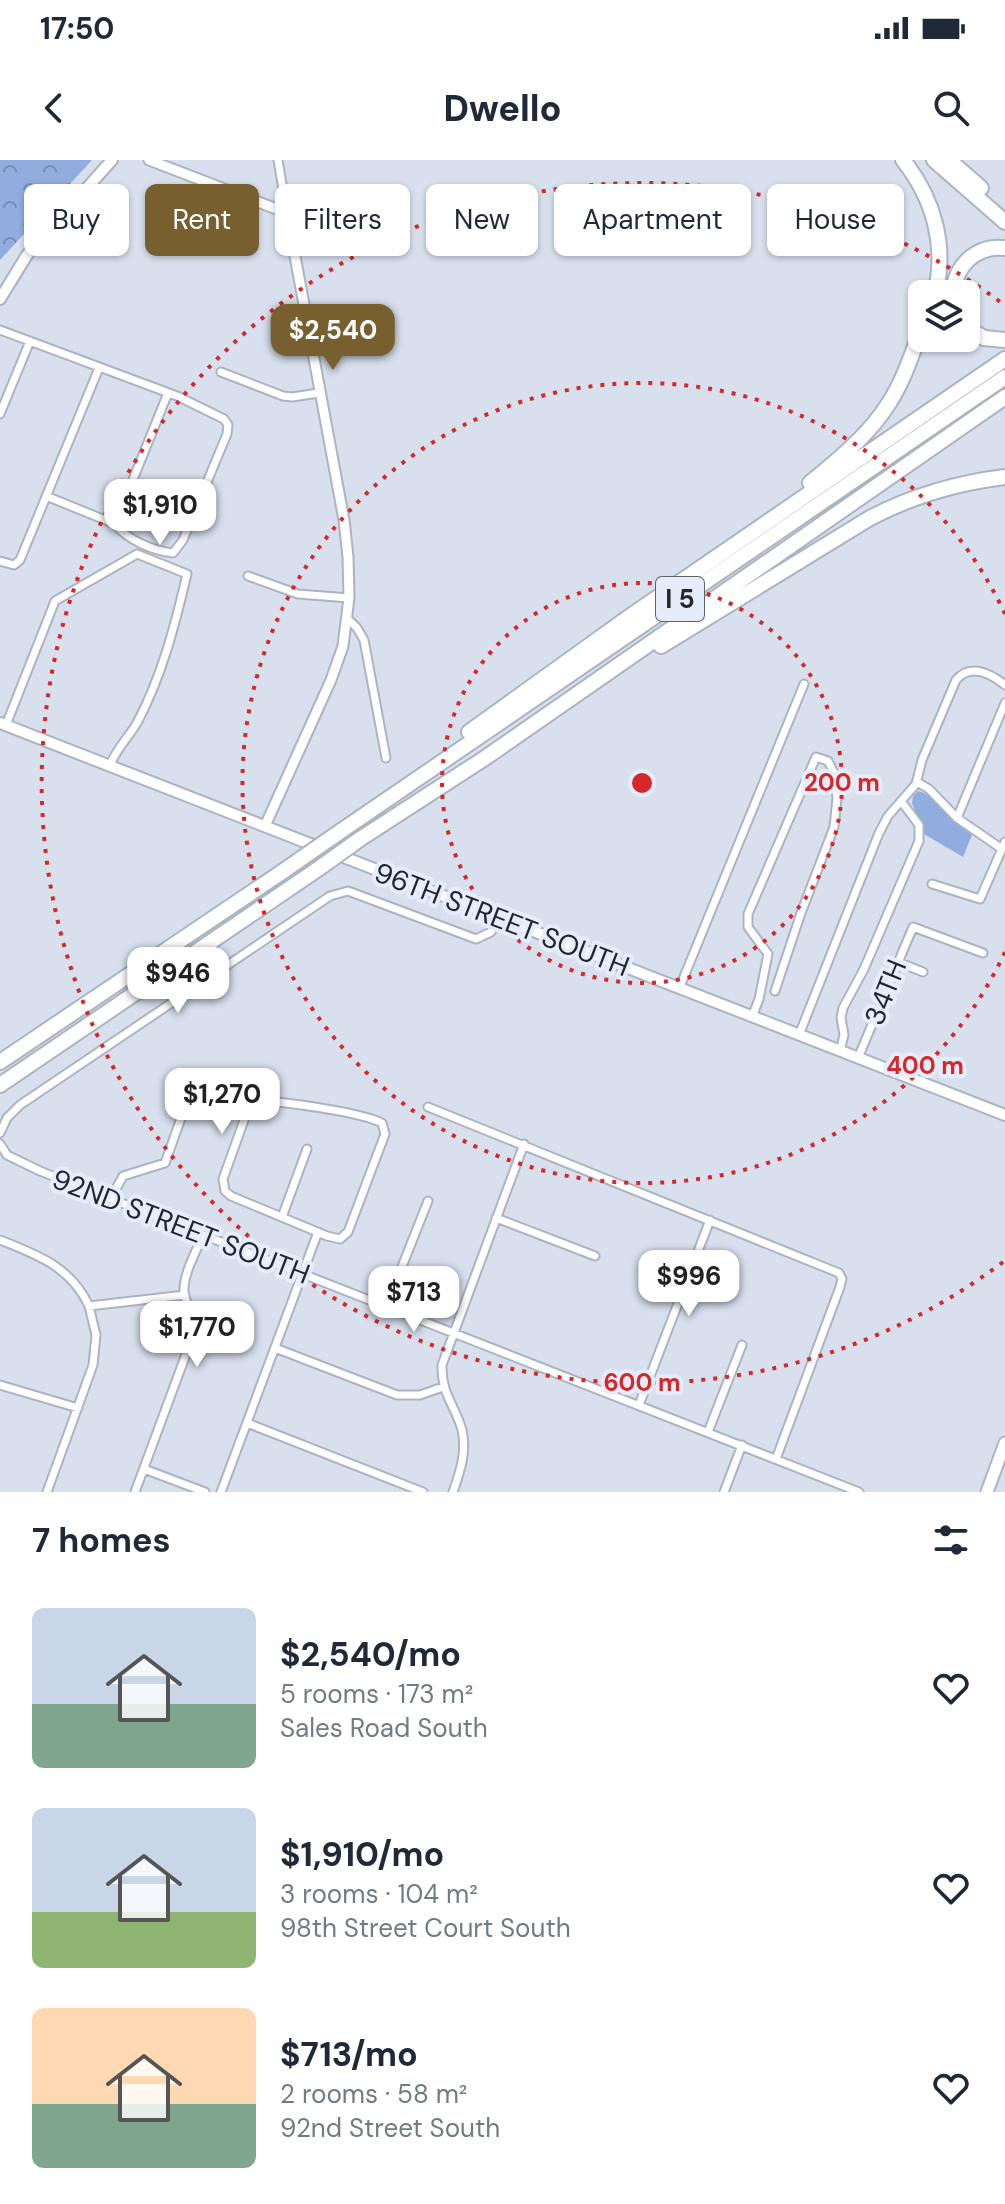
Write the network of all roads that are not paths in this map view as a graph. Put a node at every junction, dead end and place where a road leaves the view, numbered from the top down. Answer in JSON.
{"nodes":[{"id":1,"x":112,"y":160,"type":"edge"},
{"id":2,"x":149,"y":160,"type":"edge"},
{"id":3,"x":278,"y":160,"type":"edge"},
{"id":4,"x":903,"y":160,"type":"edge"},
{"id":5,"x":934,"y":160,"type":"edge"},
{"id":6,"x":949,"y":160,"type":"edge"},
{"id":7,"x":282,"y":184,"type":"edge"},
{"id":8,"x":275,"y":208,"type":"edge"},
{"id":9,"x":1005,"y":210,"type":"edge"},
{"id":10,"x":1005,"y":222,"type":"edge"},
{"id":11,"x":1005,"y":248,"type":"edge"},
{"id":12,"x":295,"y":256,"type":"edge"},
{"id":13,"x":937,"y":280,"type":"edge"},
{"id":14,"x":956,"y":280,"type":"edge"},
{"id":15,"x":0,"y":299,"type":"edge"},
{"id":16,"x":0,"y":330,"type":"edge"},
{"id":17,"x":980,"y":336,"type":"edge"},
{"id":18,"x":1005,"y":340,"type":"edge"},
{"id":19,"x":30,"y":341,"type":"junction"},
{"id":20,"x":912,"y":352,"type":"edge"},
{"id":21,"x":1005,"y":359,"type":"edge"},
{"id":22,"x":99,"y":368,"type":"junction"},
{"id":23,"x":221,"y":372,"type":"dead end"},
{"id":24,"x":1005,"y":377,"type":"edge"},
{"id":25,"x":168,"y":393,"type":"junction"},
{"id":26,"x":319,"y":393,"type":"junction"},
{"id":27,"x":1005,"y":397,"type":"edge"},
{"id":28,"x":0,"y":414,"type":"edge"},
{"id":29,"x":1005,"y":477,"type":"edge"},
{"id":30,"x":46,"y":496,"type":"junction"},
{"id":31,"x":115,"y":524,"type":"junction"},
{"id":32,"x":740,"y":542,"type":"junction"},
{"id":33,"x":0,"y":561,"type":"edge"},
{"id":34,"x":248,"y":576,"type":"dead end"},
{"id":35,"x":349,"y":598,"type":"junction"},
{"id":36,"x":347,"y":618,"type":"junction"},
{"id":37,"x":804,"y":684,"type":"dead end"},
{"id":38,"x":1005,"y":685,"type":"edge"},
{"id":39,"x":1005,"y":703,"type":"edge"},
{"id":40,"x":3,"y":724,"type":"edge"},
{"id":41,"x":386,"y":758,"type":"dead end"},
{"id":42,"x":485,"y":758,"type":"junction"},
{"id":43,"x":110,"y":765,"type":"junction"},
{"id":44,"x":917,"y":782,"type":"junction"},
{"id":45,"x":901,"y":801,"type":"junction"},
{"id":46,"x":957,"y":818,"type":"junction"},
{"id":47,"x":356,"y":821,"type":"junction"},
{"id":48,"x":265,"y":826,"type":"junction"},
{"id":49,"x":1004,"y":845,"type":"edge"},
{"id":50,"x":932,"y":884,"type":"dead end"},
{"id":51,"x":498,"y":917,"type":"junction"},
{"id":52,"x":983,"y":953,"type":"dead end"},
{"id":53,"x":898,"y":962,"type":"junction"},
{"id":54,"x":923,"y":972,"type":"dead end"},
{"id":55,"x":679,"y":989,"type":"junction"},
{"id":56,"x":775,"y":991,"type":"dead end"},
{"id":57,"x":752,"y":1017,"type":"junction"},
{"id":58,"x":799,"y":1035,"type":"junction"},
{"id":59,"x":840,"y":1051,"type":"junction"},
{"id":60,"x":858,"y":1058,"type":"junction"},
{"id":61,"x":0,"y":1062,"type":"edge"},
{"id":62,"x":0,"y":1085,"type":"edge"},
{"id":63,"x":189,"y":1096,"type":"dead end"},
{"id":64,"x":428,"y":1107,"type":"dead end"},
{"id":65,"x":1005,"y":1115,"type":"edge"},
{"id":66,"x":0,"y":1133,"type":"edge"},
{"id":67,"x":0,"y":1144,"type":"edge"},
{"id":68,"x":524,"y":1144,"type":"junction"},
{"id":69,"x":307,"y":1149,"type":"dead end"},
{"id":70,"x":111,"y":1198,"type":"junction"},
{"id":71,"x":428,"y":1201,"type":"dead end"},
{"id":72,"x":282,"y":1217,"type":"junction"},
{"id":73,"x":496,"y":1218,"type":"junction"},
{"id":74,"x":710,"y":1220,"type":"junction"},
{"id":75,"x":318,"y":1232,"type":"junction"},
{"id":76,"x":203,"y":1235,"type":"junction"},
{"id":77,"x":0,"y":1240,"type":"edge"},
{"id":78,"x":595,"y":1256,"type":"dead end"},
{"id":79,"x":303,"y":1274,"type":"junction"},
{"id":80,"x":185,"y":1295,"type":"junction"},
{"id":81,"x":89,"y":1306,"type":"junction"},
{"id":82,"x":386,"y":1307,"type":"junction"},
{"id":83,"x":452,"y":1332,"type":"junction"},
{"id":84,"x":742,"y":1345,"type":"dead end"},
{"id":85,"x":275,"y":1348,"type":"junction"},
{"id":86,"x":0,"y":1385,"type":"edge"},
{"id":87,"x":443,"y":1387,"type":"junction"},
{"id":88,"x":639,"y":1405,"type":"junction"},
{"id":89,"x":78,"y":1408,"type":"junction"},
{"id":90,"x":247,"y":1423,"type":"junction"},
{"id":91,"x":708,"y":1432,"type":"junction"},
{"id":92,"x":1005,"y":1443,"type":"edge"},
{"id":93,"x":742,"y":1445,"type":"junction"},
{"id":94,"x":776,"y":1459,"type":"junction"},
{"id":95,"x":144,"y":1469,"type":"junction"},
{"id":96,"x":47,"y":1492,"type":"edge"},
{"id":97,"x":135,"y":1492,"type":"edge"},
{"id":98,"x":205,"y":1492,"type":"edge"},
{"id":99,"x":221,"y":1492,"type":"edge"},
{"id":100,"x":423,"y":1492,"type":"edge"},
{"id":101,"x":453,"y":1492,"type":"edge"},
{"id":102,"x":724,"y":1492,"type":"edge"},
{"id":103,"x":859,"y":1492,"type":"edge"},
{"id":104,"x":987,"y":1492,"type":"edge"}],
"edges":[{"from":1,"to":15,"type":"main road"},
{"from":2,"to":8,"type":"street"},
{"from":3,"to":7,"type":"street"},
{"from":4,"to":13,"type":"highway"},
{"from":5,"to":10,"type":"highway"},
{"from":6,"to":9,"type":"highway"},
{"from":11,"to":14,"type":"highway"},
{"from":12,"to":26,"type":"street"},
{"from":16,"to":19,"type":"street"},
{"from":17,"to":18,"type":"highway"},
{"from":19,"to":22,"type":"street"},
{"from":19,"to":28,"type":"street"},
{"from":20,"to":32,"type":"highway"},
{"from":21,"to":32,"type":"highway"},
{"from":22,"to":25,"type":"street"},
{"from":22,"to":30,"type":"street"},
{"from":23,"to":26,"type":"street"},
{"from":24,"to":47,"type":"highway","number":"I 5"},
{"from":25,"to":31,"type":"street"},
{"from":25,"to":31,"type":"street"},
{"from":26,"to":35,"type":"street"},
{"from":27,"to":42,"type":"highway","number":"I 5"},
{"from":29,"to":42,"type":"highway"},
{"from":30,"to":31,"type":"street"},
{"from":30,"to":33,"type":"street"},
{"from":32,"to":47,"type":"highway"},
{"from":34,"to":35,"type":"street"},
{"from":35,"to":36,"type":"street"},
{"from":36,"to":41,"type":"street"},
{"from":36,"to":48,"type":"street"},
{"from":37,"to":55,"type":"street"},
{"from":38,"to":44,"type":"street"},
{"from":39,"to":46,"type":"street"},
{"from":40,"to":43,"type":"main road","name":"96TH STREET SOUTH"},
{"from":40,"to":43,"type":"street"},
{"from":42,"to":62,"type":"highway","number":"I 5","bridge":true},
{"from":43,"to":48,"type":"main road","name":"96TH STREET SOUTH"},
{"from":44,"to":45,"type":"street"},
{"from":44,"to":46,"type":"street"},
{"from":45,"to":58,"type":"street"},
{"from":45,"to":59,"type":"street"},
{"from":46,"to":49,"type":"street"},
{"from":47,"to":61,"type":"highway","number":"I 5","bridge":true},
{"from":48,"to":51,"type":"main road","name":"96TH STREET SOUTH"},
{"from":49,"to":50,"type":"street"},
{"from":51,"to":55,"type":"main road","name":"96TH STREET SOUTH"},
{"from":51,"to":66,"type":"street"},
{"from":52,"to":53,"type":"street","name":"34TH"},
{"from":53,"to":54,"type":"street"},
{"from":53,"to":60,"type":"street","name":"34TH"},
{"from":55,"to":57,"type":"main road","name":"96TH STREET SOUTH"},
{"from":56,"to":57,"type":"street"},
{"from":57,"to":58,"type":"main road","name":"96TH STREET SOUTH"},
{"from":58,"to":59,"type":"main road","name":"96TH STREET SOUTH"},
{"from":59,"to":60,"type":"main road","name":"96TH STREET SOUTH"},
{"from":60,"to":65,"type":"main road","name":"96TH STREET SOUTH"},
{"from":63,"to":70,"type":"street"},
{"from":64,"to":68,"type":"street"},
{"from":67,"to":70,"type":"street","name":"92ND STREET SOUTH"},
{"from":68,"to":73,"type":"street"},
{"from":68,"to":74,"type":"street"},
{"from":69,"to":72,"type":"street"},
{"from":70,"to":76,"type":"street","name":"92ND STREET SOUTH"},
{"from":71,"to":82,"type":"street"},
{"from":72,"to":75,"type":"street"},
{"from":72,"to":75,"type":"street"},
{"from":73,"to":78,"type":"street"},
{"from":73,"to":83,"type":"street"},
{"from":74,"to":88,"type":"street"},
{"from":74,"to":94,"type":"street"},
{"from":75,"to":79,"type":"street"},
{"from":76,"to":79,"type":"street","name":"92ND STREET SOUTH"},
{"from":76,"to":80,"type":"street"},
{"from":77,"to":81,"type":"street"},
{"from":79,"to":82,"type":"street","name":"92ND STREET SOUTH"},
{"from":79,"to":85,"type":"street"},
{"from":80,"to":81,"type":"street"},
{"from":80,"to":95,"type":"street"},
{"from":81,"to":89,"type":"street"},
{"from":82,"to":83,"type":"street","name":"92ND STREET SOUTH"},
{"from":83,"to":87,"type":"street"},
{"from":83,"to":88,"type":"street","name":"92ND STREET SOUTH"},
{"from":84,"to":91,"type":"street"},
{"from":85,"to":87,"type":"street"},
{"from":85,"to":90,"type":"street"},
{"from":86,"to":89,"type":"street"},
{"from":87,"to":101,"type":"street"},
{"from":88,"to":91,"type":"street","name":"92ND STREET SOUTH"},
{"from":89,"to":96,"type":"street"},
{"from":90,"to":99,"type":"street"},
{"from":90,"to":100,"type":"street"},
{"from":91,"to":93,"type":"street","name":"92ND STREET SOUTH"},
{"from":92,"to":104,"type":"main road"},
{"from":93,"to":94,"type":"street","name":"92ND STREET SOUTH"},
{"from":93,"to":102,"type":"street"},
{"from":94,"to":103,"type":"street","name":"92ND STREET SOUTH"},
{"from":95,"to":97,"type":"street"},
{"from":95,"to":98,"type":"street"}]}
